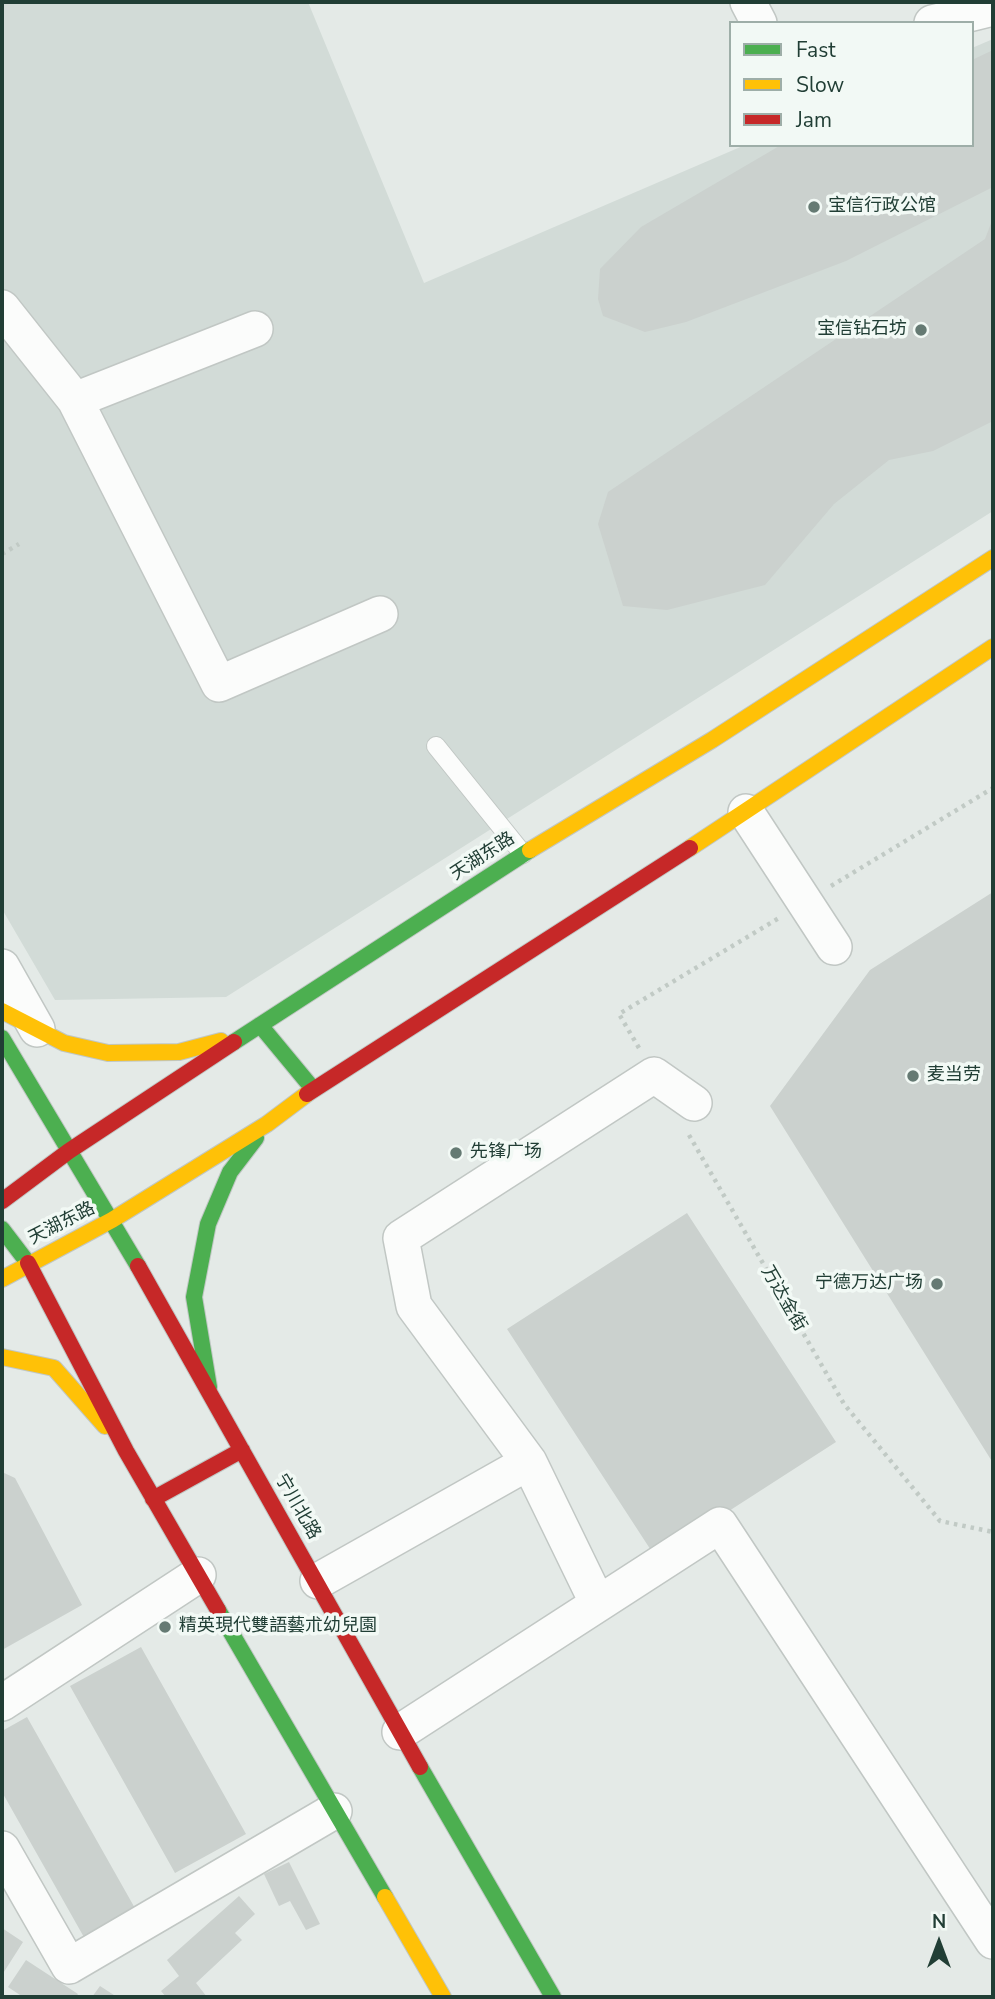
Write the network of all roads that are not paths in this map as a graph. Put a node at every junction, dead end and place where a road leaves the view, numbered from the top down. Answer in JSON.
{"nodes":[{"id":1,"x":748,"y":2,"type":"edge"},
{"id":2,"x":993,"y":8,"type":"edge"},
{"id":3,"x":758,"y":21,"type":"edge"},
{"id":4,"x":940,"y":21,"type":"edge"},
{"id":5,"x":2,"y":309,"type":"edge"},
{"id":6,"x":255,"y":329,"type":"dead end"},
{"id":7,"x":75,"y":400,"type":"junction"},
{"id":8,"x":993,"y":558,"type":"edge"},
{"id":9,"x":380,"y":614,"type":"dead end"},
{"id":10,"x":993,"y":647,"type":"edge"},
{"id":11,"x":436,"y":746,"type":"dead end"},
{"id":12,"x":746,"y":812,"type":"junction"},
{"id":13,"x":523,"y":854,"type":"junction"},
{"id":14,"x":834,"y":947,"type":"dead end"},
{"id":15,"x":2,"y":967,"type":"edge"},
{"id":16,"x":2,"y":1011,"type":"edge"},
{"id":17,"x":260,"y":1024,"type":"junction"},
{"id":18,"x":37,"y":1029,"type":"junction"},
{"id":19,"x":243,"y":1036,"type":"junction"},
{"id":20,"x":2,"y":1038,"type":"edge"},
{"id":21,"x":313,"y":1089,"type":"junction"},
{"id":22,"x":691,"y":1118,"type":"road end"},
{"id":23,"x":267,"y":1124,"type":"junction"},
{"id":24,"x":69,"y":1151,"type":"junction"},
{"id":25,"x":2,"y":1201,"type":"edge"},
{"id":26,"x":111,"y":1220,"type":"junction"},
{"id":27,"x":2,"y":1229,"type":"edge"},
{"id":28,"x":28,"y":1263,"type":"junction"},
{"id":29,"x":2,"y":1279,"type":"edge"},
{"id":30,"x":2,"y":1357,"type":"edge"},
{"id":31,"x":211,"y":1396,"type":"junction"},
{"id":32,"x":242,"y":1450,"type":"junction"},
{"id":33,"x":126,"y":1451,"type":"junction"},
{"id":34,"x":529,"y":1462,"type":"junction"},
{"id":35,"x":153,"y":1499,"type":"junction"},
{"id":36,"x":198,"y":1574,"type":"junction"},
{"id":37,"x":318,"y":1581,"type":"junction"},
{"id":38,"x":598,"y":1604,"type":"junction"},
{"id":39,"x":2,"y":1703,"type":"edge"},
{"id":40,"x":400,"y":1732,"type":"junction"},
{"id":41,"x":334,"y":1811,"type":"junction"},
{"id":42,"x":2,"y":1849,"type":"edge"},
{"id":43,"x":993,"y":1941,"type":"edge"},
{"id":44,"x":443,"y":1997,"type":"edge"},
{"id":45,"x":553,"y":1997,"type":"edge"}],
"edges":[{"from":1,"to":3,"type":"street"},
{"from":2,"to":4,"type":"street"},
{"from":5,"to":7,"type":"street"},
{"from":6,"to":7,"type":"street"},
{"from":7,"to":9,"type":"street"},
{"from":8,"to":13,"type":"main road","name":"天湖东路"},
{"from":10,"to":12,"type":"main road","name":"天湖东路"},
{"from":11,"to":13,"type":"lane"},
{"from":12,"to":14,"type":"street"},
{"from":12,"to":21,"type":"main road","name":"天湖东路"},
{"from":13,"to":17,"type":"main road","name":"天湖东路"},
{"from":15,"to":18,"type":"street"},
{"from":16,"to":18,"type":"main road"},
{"from":17,"to":19,"type":"main road","name":"天湖东路"},
{"from":17,"to":21,"type":"main road"},
{"from":18,"to":19,"type":"main road"},
{"from":19,"to":24,"type":"main road","name":"天湖东路"},
{"from":20,"to":24,"type":"main road","name":"宁川北路"},
{"from":21,"to":23,"type":"main road","name":"天湖东路"},
{"from":22,"to":34,"type":"street"},
{"from":23,"to":26,"type":"main road","name":"天湖东路"},
{"from":23,"to":31,"type":"main road"},
{"from":24,"to":25,"type":"main road","name":"天湖东路"},
{"from":24,"to":26,"type":"main road","name":"宁川北路"},
{"from":26,"to":28,"type":"main road","name":"天湖东路"},
{"from":26,"to":31,"type":"main road","name":"宁川北路"},
{"from":27,"to":28,"type":"main road"},
{"from":28,"to":29,"type":"main road","name":"天湖东路"},
{"from":28,"to":33,"type":"main road"},
{"from":30,"to":33,"type":"main road"},
{"from":31,"to":32,"type":"main road","name":"宁川北路"},
{"from":32,"to":35,"type":"main road"},
{"from":32,"to":37,"type":"main road","name":"宁川北路"},
{"from":33,"to":35,"type":"main road"},
{"from":34,"to":37,"type":"street"},
{"from":34,"to":38,"type":"street"},
{"from":35,"to":36,"type":"main road"},
{"from":36,"to":39,"type":"street"},
{"from":36,"to":41,"type":"main road"},
{"from":37,"to":40,"type":"main road","name":"宁川北路"},
{"from":38,"to":40,"type":"street"},
{"from":38,"to":43,"type":"street"},
{"from":40,"to":45,"type":"main road","name":"宁川北路"},
{"from":41,"to":42,"type":"street"},
{"from":41,"to":44,"type":"main road"}]}
